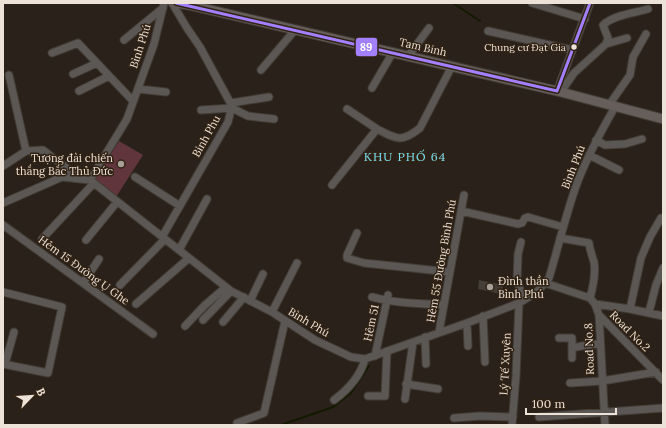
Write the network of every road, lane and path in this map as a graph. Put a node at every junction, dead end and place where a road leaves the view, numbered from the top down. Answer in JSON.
{"nodes":[{"id":1,"x":172,"y":3,"type":"edge"},
{"id":2,"x":176,"y":3,"type":"edge"},
{"id":3,"x":532,"y":3,"type":"edge"},
{"id":4,"x":590,"y":3,"type":"edge"},
{"id":5,"x":191,"y":4,"type":"edge"},
{"id":6,"x":164,"y":6,"type":"edge"},
{"id":7,"x":648,"y":9,"type":"dead end"},
{"id":8,"x":585,"y":19,"type":"junction"},
{"id":9,"x":430,"y":28,"type":"dead end"},
{"id":10,"x":295,"y":30,"type":"junction"},
{"id":11,"x":488,"y":31,"type":"dead end"},
{"id":12,"x":646,"y":34,"type":"dead end"},
{"id":13,"x":627,"y":38,"type":"dead end"},
{"id":14,"x":124,"y":40,"type":"dead end"},
{"id":15,"x":606,"y":44,"type":"junction"},
{"id":16,"x":572,"y":50,"type":"junction"},
{"id":17,"x":393,"y":52,"type":"junction"},
{"id":18,"x":52,"y":53,"type":"dead end"},
{"id":19,"x":409,"y":55,"type":"junction"},
{"id":20,"x":97,"y":63,"type":"junction"},
{"id":21,"x":452,"y":66,"type":"junction"},
{"id":22,"x":261,"y":70,"type":"dead end"},
{"id":23,"x":73,"y":74,"type":"dead end"},
{"id":24,"x":9,"y":75,"type":"dead end"},
{"id":25,"x":109,"y":76,"type":"junction"},
{"id":26,"x":372,"y":88,"type":"dead end"},
{"id":27,"x":138,"y":89,"type":"junction"},
{"id":28,"x":79,"y":91,"type":"dead end"},
{"id":29,"x":166,"y":92,"type":"dead end"},
{"id":30,"x":559,"y":92,"type":"junction"},
{"id":31,"x":269,"y":97,"type":"dead end"},
{"id":32,"x":133,"y":101,"type":"junction"},
{"id":33,"x":231,"y":105,"type":"junction"},
{"id":34,"x":612,"y":106,"type":"junction"},
{"id":35,"x":347,"y":109,"type":"dead end"},
{"id":36,"x":202,"y":110,"type":"dead end"},
{"id":37,"x":274,"y":119,"type":"dead end"},
{"id":38,"x":663,"y":119,"type":"edge"},
{"id":39,"x":377,"y":129,"type":"junction"},
{"id":40,"x":642,"y":139,"type":"dead end"},
{"id":41,"x":596,"y":140,"type":"junction"},
{"id":42,"x":26,"y":151,"type":"junction"},
{"id":43,"x":589,"y":155,"type":"junction"},
{"id":44,"x":3,"y":166,"type":"edge"},
{"id":45,"x":619,"y":170,"type":"dead end"},
{"id":46,"x":135,"y":178,"type":"dead end"},
{"id":47,"x":80,"y":180,"type":"junction"},
{"id":48,"x":92,"y":182,"type":"junction"},
{"id":49,"x":332,"y":185,"type":"dead end"},
{"id":50,"x":464,"y":195,"type":"dead end"},
{"id":51,"x":206,"y":199,"type":"dead end"},
{"id":52,"x":117,"y":202,"type":"junction"},
{"id":53,"x":3,"y":203,"type":"edge"},
{"id":54,"x":180,"y":206,"type":"junction"},
{"id":55,"x":461,"y":211,"type":"junction"},
{"id":56,"x":661,"y":218,"type":"dead end"},
{"id":57,"x":3,"y":225,"type":"edge"},
{"id":58,"x":563,"y":227,"type":"junction"},
{"id":59,"x":357,"y":233,"type":"dead end"},
{"id":60,"x":163,"y":238,"type":"junction"},
{"id":61,"x":560,"y":238,"type":"junction"},
{"id":62,"x":42,"y":239,"type":"dead end"},
{"id":63,"x":86,"y":240,"type":"dead end"},
{"id":64,"x":521,"y":242,"type":"dead end"},
{"id":65,"x":179,"y":250,"type":"junction"},
{"id":66,"x":189,"y":258,"type":"junction"},
{"id":67,"x":99,"y":259,"type":"dead end"},
{"id":68,"x":297,"y":263,"type":"dead end"},
{"id":69,"x":663,"y":268,"type":"edge"},
{"id":70,"x":450,"y":272,"type":"junction"},
{"id":71,"x":263,"y":274,"type":"dead end"},
{"id":72,"x":83,"y":283,"type":"junction"},
{"id":73,"x":545,"y":283,"type":"junction"},
{"id":74,"x":120,"y":285,"type":"dead end"},
{"id":75,"x":228,"y":289,"type":"junction"},
{"id":76,"x":3,"y":292,"type":"edge"},
{"id":77,"x":372,"y":297,"type":"dead end"},
{"id":78,"x":387,"y":298,"type":"junction"},
{"id":79,"x":247,"y":299,"type":"junction"},
{"id":80,"x":521,"y":301,"type":"junction"},
{"id":81,"x":592,"y":301,"type":"junction"},
{"id":82,"x":136,"y":304,"type":"dead end"},
{"id":83,"x":444,"y":305,"type":"junction"},
{"id":84,"x":630,"y":308,"type":"junction"},
{"id":85,"x":272,"y":312,"type":"junction"},
{"id":86,"x":649,"y":312,"type":"junction"},
{"id":87,"x":599,"y":315,"type":"junction"},
{"id":88,"x":483,"y":316,"type":"junction"},
{"id":89,"x":663,"y":316,"type":"edge"},
{"id":90,"x":203,"y":320,"type":"dead end"},
{"id":91,"x":285,"y":321,"type":"junction"},
{"id":92,"x":223,"y":322,"type":"dead end"},
{"id":93,"x":467,"y":323,"type":"junction"},
{"id":94,"x":185,"y":326,"type":"dead end"},
{"id":95,"x":14,"y":332,"type":"dead end"},
{"id":96,"x":439,"y":332,"type":"junction"},
{"id":97,"x":153,"y":334,"type":"dead end"},
{"id":98,"x":425,"y":337,"type":"junction"},
{"id":99,"x":559,"y":338,"type":"dead end"},
{"id":100,"x":413,"y":342,"type":"junction"},
{"id":101,"x":600,"y":344,"type":"junction"},
{"id":102,"x":468,"y":346,"type":"dead end"},
{"id":103,"x":572,"y":348,"type":"junction"},
{"id":104,"x":387,"y":351,"type":"junction"},
{"id":105,"x":375,"y":356,"type":"junction"},
{"id":106,"x":572,"y":358,"type":"dead end"},
{"id":107,"x":365,"y":359,"type":"junction"},
{"id":108,"x":485,"y":362,"type":"dead end"},
{"id":109,"x":4,"y":364,"type":"edge"},
{"id":110,"x":426,"y":364,"type":"dead end"},
{"id":111,"x":656,"y":372,"type":"junction"},
{"id":112,"x":663,"y":380,"type":"edge"},
{"id":113,"x":602,"y":381,"type":"junction"},
{"id":114,"x":570,"y":383,"type":"dead end"},
{"id":115,"x":406,"y":384,"type":"junction"},
{"id":116,"x":438,"y":389,"type":"dead end"},
{"id":117,"x":368,"y":396,"type":"dead end"},
{"id":118,"x":405,"y":399,"type":"dead end"},
{"id":119,"x":334,"y":400,"type":"dead end"},
{"id":120,"x":663,"y":408,"type":"edge"},
{"id":121,"x":604,"y":412,"type":"junction"},
{"id":122,"x":539,"y":417,"type":"dead end"},
{"id":123,"x":454,"y":418,"type":"dead end"},
{"id":124,"x":513,"y":421,"type":"edge"},
{"id":125,"x":238,"y":423,"type":"dead end"},
{"id":126,"x":605,"y":425,"type":"edge"}],
"edges":[{"from":1,"to":33,"type":"street"},
{"from":2,"to":5,"type":"main road","name":"Tam Binh"},
{"from":3,"to":8,"type":"street"},
{"from":4,"to":8,"type":"street"},
{"from":5,"to":10,"type":"main road","name":"Tam Binh"},
{"from":6,"to":14,"type":"street"},
{"from":6,"to":27,"type":"street","name":"Bình Phú"},
{"from":7,"to":15,"type":"street"},
{"from":8,"to":16,"type":"street"},
{"from":9,"to":19,"type":"street"},
{"from":10,"to":17,"type":"main road","name":"Tam Binh"},
{"from":10,"to":22,"type":"street"},
{"from":11,"to":16,"type":"street"},
{"from":12,"to":34,"type":"street","name":"Bình Phú"},
{"from":13,"to":15,"type":"street"},
{"from":15,"to":30,"type":"street"},
{"from":16,"to":30,"type":"street"},
{"from":17,"to":19,"type":"main road","name":"Tam Binh"},
{"from":17,"to":26,"type":"street"},
{"from":18,"to":20,"type":"street"},
{"from":19,"to":21,"type":"main road","name":"Tam Binh"},
{"from":20,"to":23,"type":"street"},
{"from":20,"to":25,"type":"street"},
{"from":21,"to":30,"type":"main road","name":"Tam Binh"},
{"from":21,"to":39,"type":"street"},
{"from":24,"to":42,"type":"street"},
{"from":25,"to":28,"type":"street"},
{"from":25,"to":32,"type":"street"},
{"from":27,"to":29,"type":"street"},
{"from":27,"to":32,"type":"street","name":"Bình Phú"},
{"from":30,"to":34,"type":"main road","name":"Tam Binh"},
{"from":31,"to":33,"type":"street"},
{"from":32,"to":48,"type":"street","name":"Bình Phú"},
{"from":33,"to":36,"type":"street"},
{"from":33,"to":37,"type":"street"},
{"from":33,"to":54,"type":"street","name":"Binh Phu"},
{"from":34,"to":38,"type":"main road","name":"Tam Binh"},
{"from":34,"to":41,"type":"street","name":"Bình Phú"},
{"from":35,"to":39,"type":"street"},
{"from":39,"to":49,"type":"street"},
{"from":40,"to":41,"type":"street"},
{"from":41,"to":43,"type":"street","name":"Bình Phú"},
{"from":42,"to":44,"type":"street"},
{"from":42,"to":47,"type":"street"},
{"from":43,"to":45,"type":"street"},
{"from":43,"to":58,"type":"street","name":"Bình Phú"},
{"from":46,"to":54,"type":"street"},
{"from":47,"to":48,"type":"street"},
{"from":47,"to":53,"type":"street"},
{"from":48,"to":52,"type":"street","name":"Bình Phú"},
{"from":48,"to":62,"type":"street"},
{"from":50,"to":55,"type":"street","name":"Hẻm 55 Đường Bình Phú"},
{"from":51,"to":65,"type":"street"},
{"from":52,"to":60,"type":"street","name":"Bình Phú"},
{"from":52,"to":63,"type":"street"},
{"from":54,"to":60,"type":"street","name":"Binh Phu"},
{"from":55,"to":58,"type":"street"},
{"from":55,"to":70,"type":"street","name":"Hẻm 55 Đường Bình Phú"},
{"from":56,"to":84,"type":"street"},
{"from":57,"to":72,"type":"street","name":"Hẻm 15 Đường Ụ Ghe"},
{"from":58,"to":61,"type":"street","name":"Bình Phú"},
{"from":59,"to":70,"type":"street"},
{"from":60,"to":65,"type":"street","name":"Bình Phú"},
{"from":60,"to":74,"type":"street","name":"Binh Phu"},
{"from":61,"to":73,"type":"street","name":"Bình Phú"},
{"from":61,"to":81,"type":"street"},
{"from":64,"to":80,"type":"street"},
{"from":65,"to":66,"type":"street","name":"Bình Phú"},
{"from":66,"to":75,"type":"street","name":"Bình Phú"},
{"from":66,"to":82,"type":"street"},
{"from":67,"to":72,"type":"street"},
{"from":68,"to":85,"type":"street"},
{"from":69,"to":86,"type":"street"},
{"from":70,"to":83,"type":"street","name":"Hẻm 55 Đường Bình Phú"},
{"from":71,"to":79,"type":"street"},
{"from":72,"to":97,"type":"street","name":"Hẻm 15 Đường Ụ Ghe"},
{"from":73,"to":80,"type":"street","name":"Bình Phú"},
{"from":73,"to":81,"type":"street"},
{"from":75,"to":79,"type":"street","name":"Bình Phú"},
{"from":75,"to":90,"type":"street"},
{"from":75,"to":94,"type":"street"},
{"from":76,"to":109,"type":"street"},
{"from":77,"to":78,"type":"street"},
{"from":78,"to":83,"type":"street"},
{"from":78,"to":105,"type":"street","name":"Hẻm 51"},
{"from":79,"to":85,"type":"street","name":"Bình Phú"},
{"from":79,"to":92,"type":"street"},
{"from":80,"to":88,"type":"street","name":"Bình Phú"},
{"from":80,"to":124,"type":"street","name":"Lý Tế Xuyên"},
{"from":81,"to":84,"type":"street"},
{"from":81,"to":87,"type":"street","name":"Road No.8"},
{"from":83,"to":96,"type":"street","name":"Hẻm 55 Đường Bình Phú"},
{"from":84,"to":86,"type":"street"},
{"from":85,"to":91,"type":"street","name":"Bình Phú"},
{"from":86,"to":89,"type":"street"},
{"from":87,"to":101,"type":"street","name":"Road No.8"},
{"from":87,"to":111,"type":"street","name":"Road No.2"},
{"from":88,"to":93,"type":"street","name":"Bình Phú"},
{"from":88,"to":108,"type":"street"},
{"from":91,"to":107,"type":"street","name":"Bình Phú"},
{"from":91,"to":125,"type":"street"},
{"from":93,"to":96,"type":"street","name":"Bình Phú"},
{"from":93,"to":102,"type":"street"},
{"from":95,"to":109,"type":"street"},
{"from":96,"to":98,"type":"street","name":"Bình Phú"},
{"from":98,"to":100,"type":"street","name":"Bình Phú"},
{"from":98,"to":110,"type":"street"},
{"from":99,"to":103,"type":"street"},
{"from":100,"to":104,"type":"street","name":"Bình Phú"},
{"from":100,"to":115,"type":"street"},
{"from":101,"to":103,"type":"street"},
{"from":101,"to":113,"type":"street","name":"Road No.8"},
{"from":103,"to":106,"type":"street"},
{"from":104,"to":105,"type":"street","name":"Bình Phú"},
{"from":104,"to":117,"type":"street"},
{"from":105,"to":107,"type":"street","name":"Bình Phú"},
{"from":107,"to":119,"type":"street"},
{"from":111,"to":112,"type":"street","name":"Road No.2"},
{"from":111,"to":113,"type":"street"},
{"from":113,"to":114,"type":"street"},
{"from":113,"to":121,"type":"street","name":"Road No.8"},
{"from":115,"to":116,"type":"street"},
{"from":115,"to":118,"type":"street"},
{"from":120,"to":121,"type":"street"},
{"from":121,"to":122,"type":"street"},
{"from":121,"to":126,"type":"street","name":"Road No.8"},
{"from":123,"to":124,"type":"street"}]}
